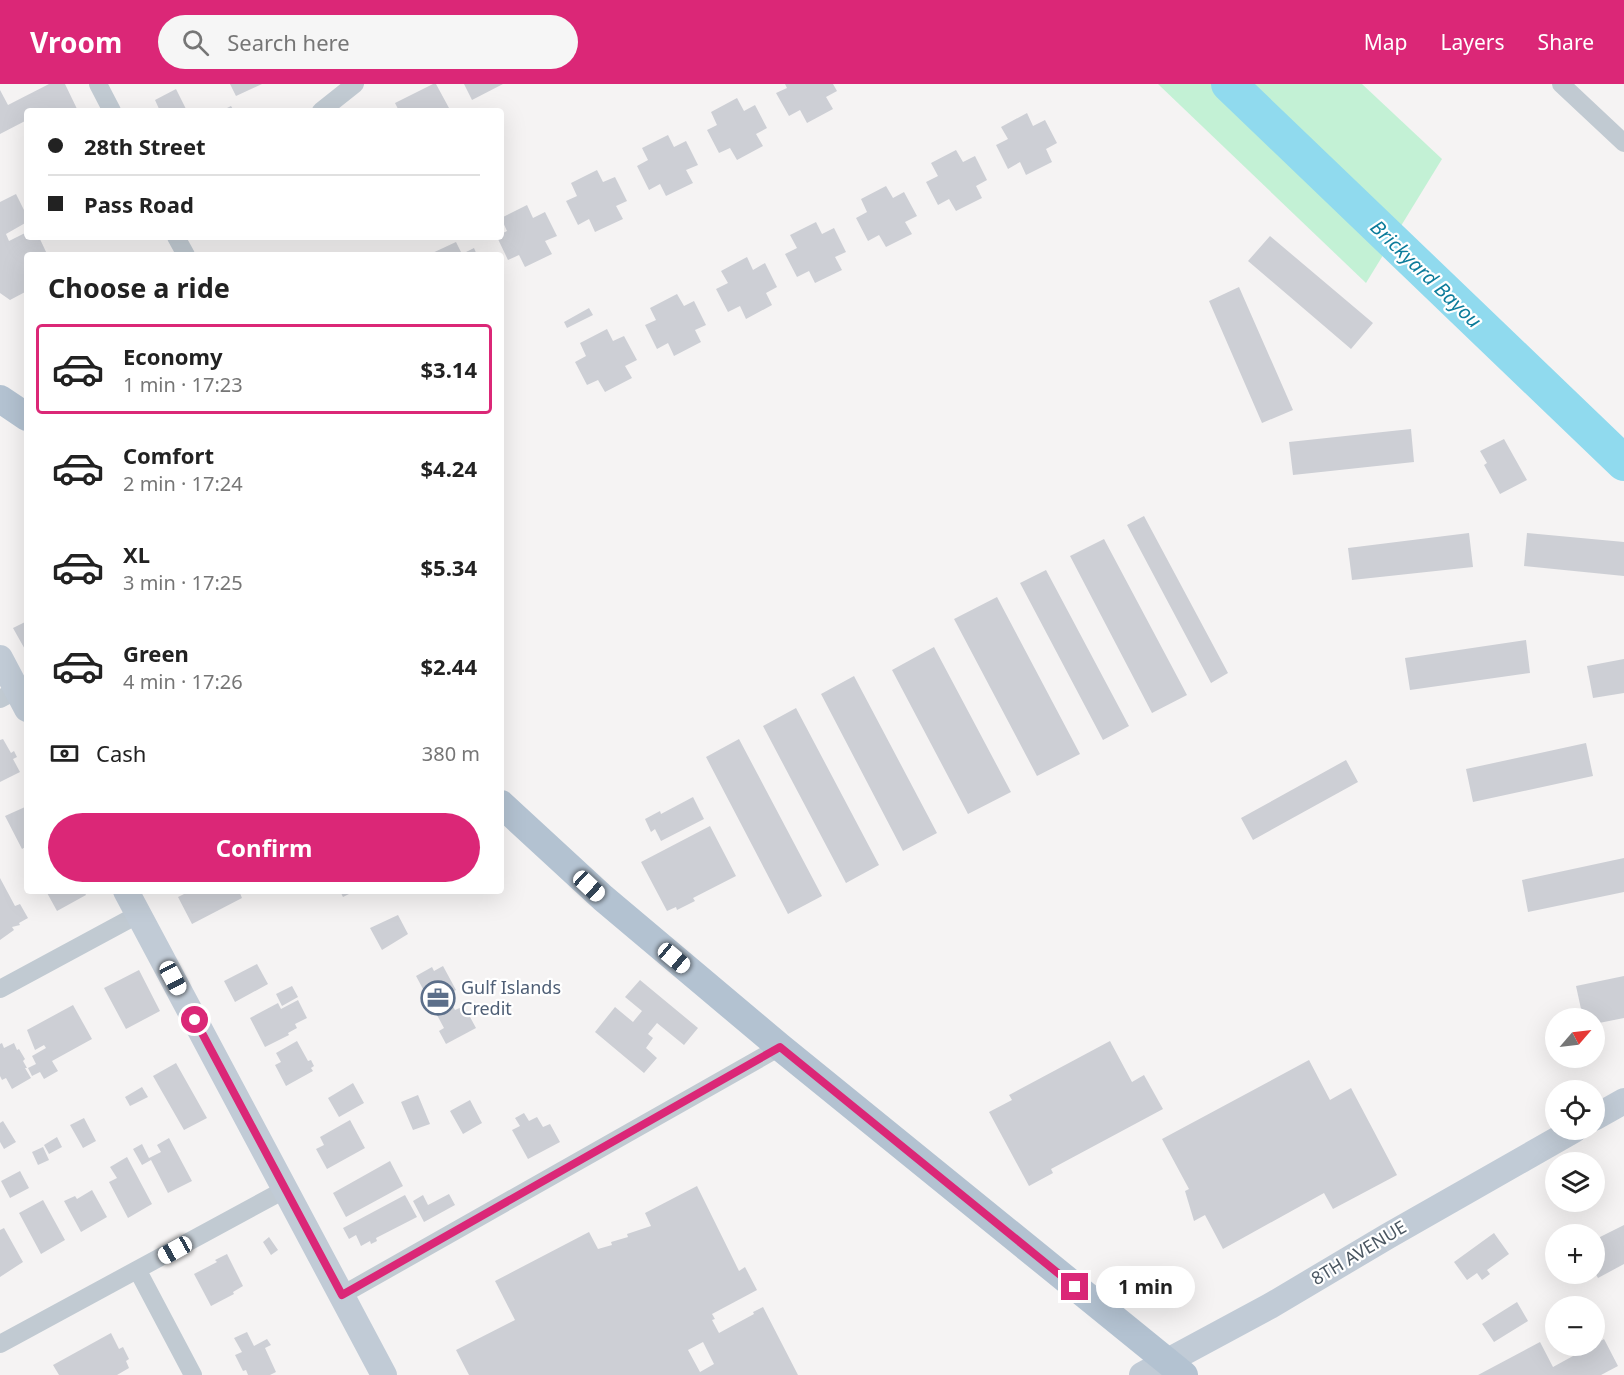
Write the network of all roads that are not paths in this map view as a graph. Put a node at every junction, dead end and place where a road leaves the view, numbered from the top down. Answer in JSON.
{"nodes":[{"id":1,"x":98,"y":84,"type":"edge"},
{"id":2,"x":355,"y":84,"type":"edge"},
{"id":3,"x":1561,"y":84,"type":"edge"},
{"id":4,"x":110,"y":108,"type":"edge"},
{"id":5,"x":325,"y":108,"type":"edge"},
{"id":6,"x":1624,"y":143,"type":"edge"},
{"id":7,"x":0,"y":399,"type":"edge"},
{"id":8,"x":24,"y":415,"type":"edge"},
{"id":9,"x":0,"y":658,"type":"edge"},
{"id":10,"x":14,"y":700,"type":"edge"},
{"id":11,"x":504,"y":807,"type":"edge"},
{"id":12,"x":128,"y":894,"type":"edge"},
{"id":13,"x":139,"y":914,"type":"junction"},
{"id":14,"x":0,"y":989,"type":"edge"},
{"id":15,"x":780,"y":1047,"type":"junction"},
{"id":16,"x":1624,"y":1101,"type":"edge"},
{"id":17,"x":1605,"y":1112,"type":"edge"},
{"id":18,"x":1556,"y":1140,"type":"edge"},
{"id":19,"x":286,"y":1189,"type":"junction"},
{"id":20,"x":138,"y":1271,"type":"junction"},
{"id":21,"x":342,"y":1295,"type":"junction"},
{"id":22,"x":0,"y":1344,"type":"edge"},
{"id":23,"x":1176,"y":1368,"type":"edge"},
{"id":24,"x":193,"y":1375,"type":"edge"},
{"id":25,"x":384,"y":1375,"type":"edge"},
{"id":26,"x":1142,"y":1375,"type":"edge"}],
"edges":[{"from":1,"to":4,"type":"street"},
{"from":2,"to":5,"type":"street"},
{"from":3,"to":6,"type":"street"},
{"from":7,"to":8,"type":"main road"},
{"from":9,"to":10,"type":"street"},
{"from":11,"to":15,"type":"main road"},
{"from":12,"to":13,"type":"street"},
{"from":13,"to":14,"type":"street"},
{"from":13,"to":19,"type":"street"},
{"from":15,"to":21,"type":"street"},
{"from":15,"to":23,"type":"main road"},
{"from":16,"to":17,"type":"street"},
{"from":18,"to":23,"type":"street","name":"8TH AVENUE"},
{"from":19,"to":20,"type":"street"},
{"from":19,"to":21,"type":"street"},
{"from":20,"to":22,"type":"street"},
{"from":20,"to":24,"type":"street"},
{"from":21,"to":25,"type":"street"},
{"from":23,"to":26,"type":"street","name":"8TH AVENUE"}]}
